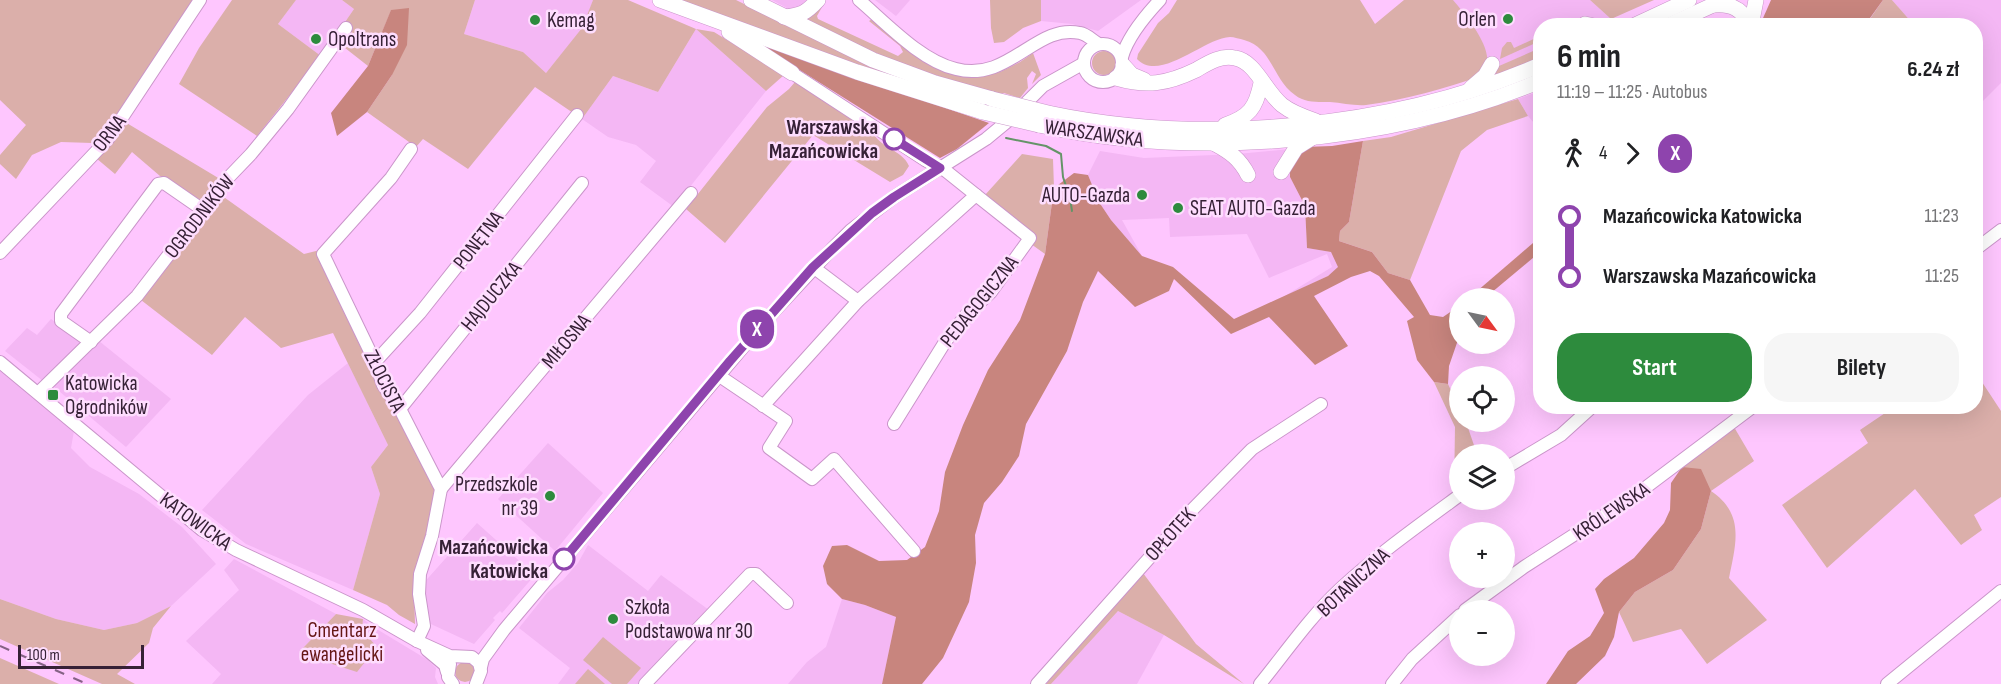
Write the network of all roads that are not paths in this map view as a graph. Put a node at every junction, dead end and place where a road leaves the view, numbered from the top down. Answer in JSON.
{"nodes":[{"id":1,"x":200,"y":0,"type":"edge"},
{"id":2,"x":660,"y":0,"type":"edge"},
{"id":3,"x":751,"y":0,"type":"edge"},
{"id":4,"x":818,"y":0,"type":"edge"},
{"id":5,"x":859,"y":0,"type":"edge"},
{"id":6,"x":1160,"y":0,"type":"edge"},
{"id":7,"x":1689,"y":0,"type":"edge"},
{"id":8,"x":1724,"y":0,"type":"edge"},
{"id":9,"x":1756,"y":0,"type":"edge"},
{"id":10,"x":1708,"y":7,"type":"junction"},
{"id":11,"x":707,"y":17,"type":"junction"},
{"id":12,"x":784,"y":17,"type":"junction"},
{"id":13,"x":1145,"y":17,"type":"junction"},
{"id":14,"x":1650,"y":18,"type":"edge"},
{"id":15,"x":1684,"y":18,"type":"edge"},
{"id":16,"x":1747,"y":18,"type":"edge"},
{"id":17,"x":1751,"y":18,"type":"edge"},
{"id":18,"x":346,"y":28,"type":"dead end"},
{"id":19,"x":1071,"y":33,"type":"junction"},
{"id":20,"x":1105,"y":45,"type":"junction"},
{"id":21,"x":1086,"y":64,"type":"junction"},
{"id":22,"x":1492,"y":64,"type":"dead end"},
{"id":23,"x":1120,"y":66,"type":"junction"},
{"id":24,"x":1533,"y":68,"type":"edge"},
{"id":25,"x":792,"y":73,"type":"joint"},
{"id":26,"x":1261,"y":83,"type":"junction"},
{"id":27,"x":1533,"y":83,"type":"edge"},
{"id":28,"x":1467,"y":92,"type":"junction"},
{"id":29,"x":987,"y":106,"type":"junction"},
{"id":30,"x":577,"y":116,"type":"dead end"},
{"id":31,"x":1316,"y":129,"type":"junction"},
{"id":32,"x":1214,"y":136,"type":"junction"},
{"id":33,"x":411,"y":148,"type":"dead end"},
{"id":34,"x":940,"y":168,"type":"junction"},
{"id":35,"x":1281,"y":172,"type":"dead end"},
{"id":36,"x":1248,"y":175,"type":"dead end"},
{"id":37,"x":582,"y":183,"type":"dead end"},
{"id":38,"x":691,"y":193,"type":"dead end"},
{"id":39,"x":976,"y":195,"type":"junction"},
{"id":40,"x":203,"y":210,"type":"junction"},
{"id":41,"x":2001,"y":230,"type":"edge"},
{"id":42,"x":1983,"y":244,"type":"edge"},
{"id":43,"x":0,"y":253,"type":"edge"},
{"id":44,"x":813,"y":267,"type":"junction"},
{"id":45,"x":858,"y":301,"type":"junction"},
{"id":46,"x":91,"y":342,"type":"junction"},
{"id":47,"x":0,"y":362,"type":"edge"},
{"id":48,"x":375,"y":362,"type":"junction"},
{"id":49,"x":718,"y":375,"type":"junction"},
{"id":50,"x":39,"y":392,"type":"junction"},
{"id":51,"x":1321,"y":404,"type":"dead end"},
{"id":52,"x":763,"y":406,"type":"junction"},
{"id":53,"x":400,"y":409,"type":"junction"},
{"id":54,"x":1584,"y":414,"type":"edge"},
{"id":55,"x":1743,"y":414,"type":"edge"},
{"id":56,"x":894,"y":424,"type":"dead end"},
{"id":57,"x":1515,"y":462,"type":"edge"},
{"id":58,"x":441,"y":489,"type":"junction"},
{"id":59,"x":1449,"y":503,"type":"edge"},
{"id":60,"x":914,"y":551,"type":"dead end"},
{"id":61,"x":2001,"y":591,"type":"edge"},
{"id":62,"x":1479,"y":600,"type":"edge"},
{"id":63,"x":787,"y":603,"type":"dead end"},
{"id":64,"x":1449,"y":625,"type":"edge"},
{"id":65,"x":504,"y":630,"type":"junction"},
{"id":66,"x":417,"y":641,"type":"junction"},
{"id":67,"x":464,"y":656,"type":"junction"},
{"id":68,"x":481,"y":678,"type":"edge"},
{"id":69,"x":449,"y":679,"type":"edge"},
{"id":70,"x":645,"y":684,"type":"edge"},
{"id":71,"x":1037,"y":684,"type":"edge"},
{"id":72,"x":1260,"y":684,"type":"edge"},
{"id":73,"x":1392,"y":684,"type":"edge"},
{"id":74,"x":1887,"y":684,"type":"edge"}],
"edges":[{"from":1,"to":43,"type":"street","name":"ORNA"},
{"from":2,"to":11,"type":"main road","name":"WARSZAWSKA"},
{"from":3,"to":12,"type":"main road","name":"WARSZAWSKA"},
{"from":4,"to":12,"type":"main road"},
{"from":5,"to":19,"type":"street"},
{"from":6,"to":13,"type":"street"},
{"from":7,"to":14,"type":"main road"},
{"from":8,"to":10,"type":"main road"},
{"from":9,"to":17,"type":"main road"},
{"from":10,"to":15,"type":"main road"},
{"from":10,"to":16,"type":"main road"},
{"from":11,"to":25,"type":"main road"},
{"from":11,"to":29,"type":"main road","name":"WARSZAWSKA"},
{"from":12,"to":29,"type":"main road","name":"WARSZAWSKA"},
{"from":13,"to":20,"type":"street"},
{"from":13,"to":23,"type":"street"},
{"from":18,"to":40,"type":"street","name":"OGRODNIKÓW"},
{"from":19,"to":20,"type":"street"},
{"from":19,"to":21,"type":"street"},
{"from":20,"to":21,"type":"street"},
{"from":20,"to":23,"type":"street"},
{"from":21,"to":23,"type":"street"},
{"from":21,"to":34,"type":"street"},
{"from":22,"to":28,"type":"main road"},
{"from":23,"to":26,"type":"main road"},
{"from":24,"to":28,"type":"main road","name":"WARSZAWSKA"},
{"from":25,"to":34,"type":"street","name":"PEDAGOGICZNA"},
{"from":26,"to":31,"type":"main road"},
{"from":26,"to":32,"type":"main road"},
{"from":27,"to":31,"type":"main road","name":"WARSZAWSKA"},
{"from":28,"to":31,"type":"main road","name":"WARSZAWSKA"},
{"from":29,"to":32,"type":"main road","name":"WARSZAWSKA","bridge":true},
{"from":30,"to":48,"type":"street","name":"PONĘTNA"},
{"from":31,"to":32,"type":"main road","name":"WARSZAWSKA"},
{"from":31,"to":35,"type":"main road"},
{"from":32,"to":36,"type":"main road"},
{"from":33,"to":48,"type":"street","name":"ZŁOCISTA"},
{"from":34,"to":39,"type":"street","name":"PEDAGOGICZNA"},
{"from":34,"to":44,"type":"street"},
{"from":37,"to":53,"type":"street","name":"HAJDUCZKA"},
{"from":38,"to":58,"type":"street","name":"MIŁOSNA"},
{"from":39,"to":45,"type":"street"},
{"from":39,"to":56,"type":"street","name":"PEDAGOGICZNA"},
{"from":40,"to":46,"type":"street","name":"OGRODNIKÓW"},
{"from":40,"to":46,"type":"street"},
{"from":41,"to":42,"type":"street"},
{"from":44,"to":45,"type":"street"},
{"from":44,"to":49,"type":"street"},
{"from":45,"to":52,"type":"street"},
{"from":46,"to":50,"type":"street","name":"OGRODNIKÓW"},
{"from":47,"to":50,"type":"street","name":"KATOWICKA"},
{"from":48,"to":53,"type":"street","name":"ZŁOCISTA"},
{"from":49,"to":52,"type":"street"},
{"from":49,"to":65,"type":"street"},
{"from":50,"to":66,"type":"street","name":"KATOWICKA"},
{"from":51,"to":71,"type":"street","name":"OPŁOTEK"},
{"from":52,"to":60,"type":"street"},
{"from":53,"to":58,"type":"street","name":"ZŁOCISTA"},
{"from":54,"to":57,"type":"street"},
{"from":55,"to":62,"type":"street","name":"KRÓLEWSKA"},
{"from":58,"to":66,"type":"street"},
{"from":59,"to":72,"type":"street","name":"BOTANICZNA"},
{"from":61,"to":74,"type":"street"},
{"from":63,"to":70,"type":"street"},
{"from":64,"to":73,"type":"street"},
{"from":65,"to":67,"type":"street"},
{"from":65,"to":68,"type":"street"},
{"from":66,"to":67,"type":"street","name":"KATOWICKA"},
{"from":66,"to":69,"type":"street","name":"KATOWICKA"},
{"from":67,"to":68,"type":"street"},
{"from":67,"to":69,"type":"street"}]}
